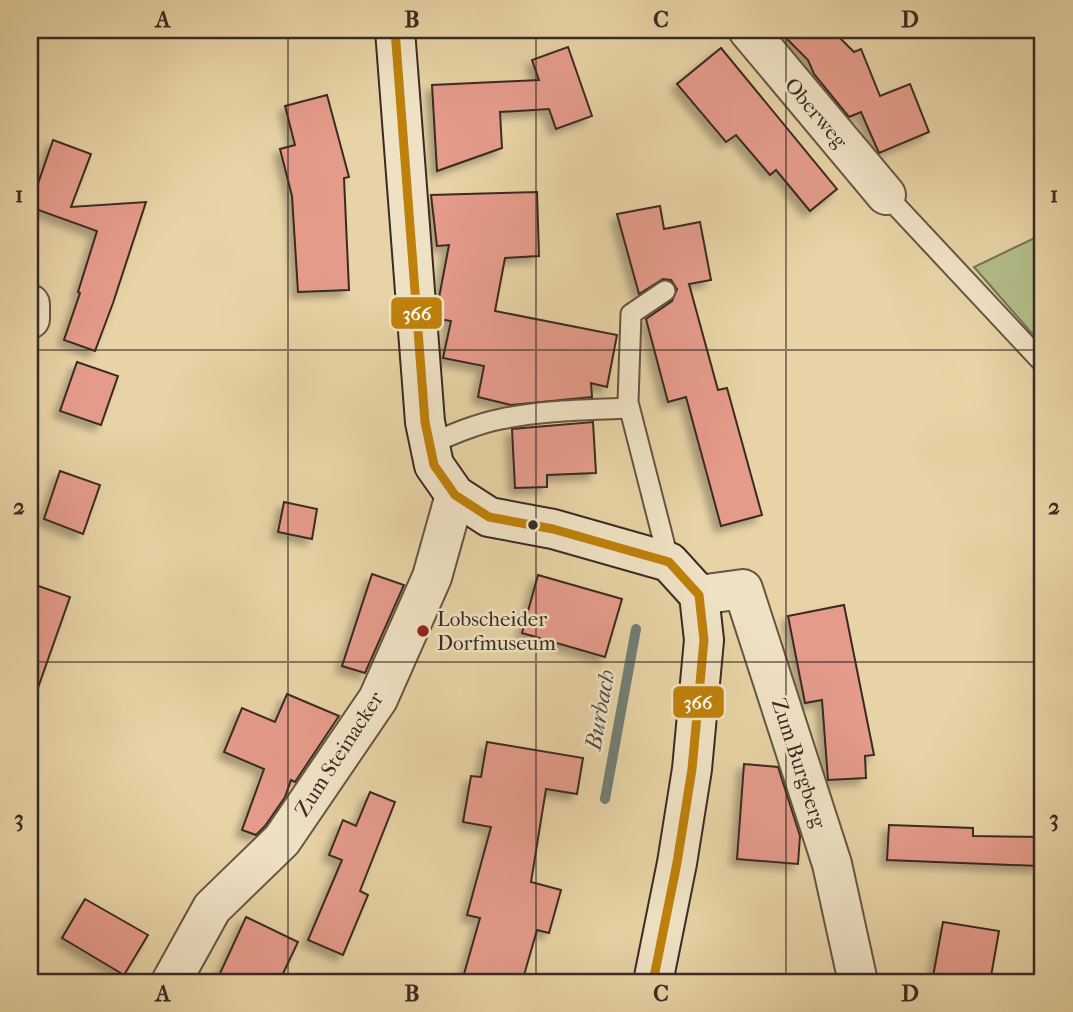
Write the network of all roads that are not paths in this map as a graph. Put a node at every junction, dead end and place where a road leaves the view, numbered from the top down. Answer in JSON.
{"nodes":[{"id":1,"x":395,"y":30,"type":"edge"},
{"id":2,"x":748,"y":30,"type":"edge"},
{"id":3,"x":886,"y":195,"type":"joint"},
{"id":4,"x":665,"y":291,"type":"dead end"},
{"id":5,"x":30,"y":304,"type":"edge"},
{"id":6,"x":30,"y":319,"type":"edge"},
{"id":7,"x":1043,"y":363,"type":"edge"},
{"id":8,"x":629,"y":408,"type":"junction"},
{"id":9,"x":430,"y":444,"type":"junction"},
{"id":10,"x":455,"y":495,"type":"junction"},
{"id":11,"x":669,"y":562,"type":"junction"},
{"id":12,"x":699,"y":595,"type":"junction"},
{"id":13,"x":171,"y":982,"type":"edge"},
{"id":14,"x":653,"y":982,"type":"edge"},
{"id":15,"x":858,"y":982,"type":"edge"}],
"edges":[{"from":1,"to":9,"type":"street"},
{"from":2,"to":3,"type":"street","name":"Oberweg"},
{"from":3,"to":7,"type":"lane"},
{"from":4,"to":8,"type":"lane"},
{"from":5,"to":6,"type":"street"},
{"from":8,"to":9,"type":"lane"},
{"from":8,"to":11,"type":"lane"},
{"from":9,"to":10,"type":"street"},
{"from":10,"to":11,"type":"street"},
{"from":10,"to":13,"type":"street","name":"Zum Steinacker"},
{"from":11,"to":12,"type":"street"},
{"from":12,"to":14,"type":"street"},
{"from":12,"to":15,"type":"street","name":"Zum Burgberg"}]}
